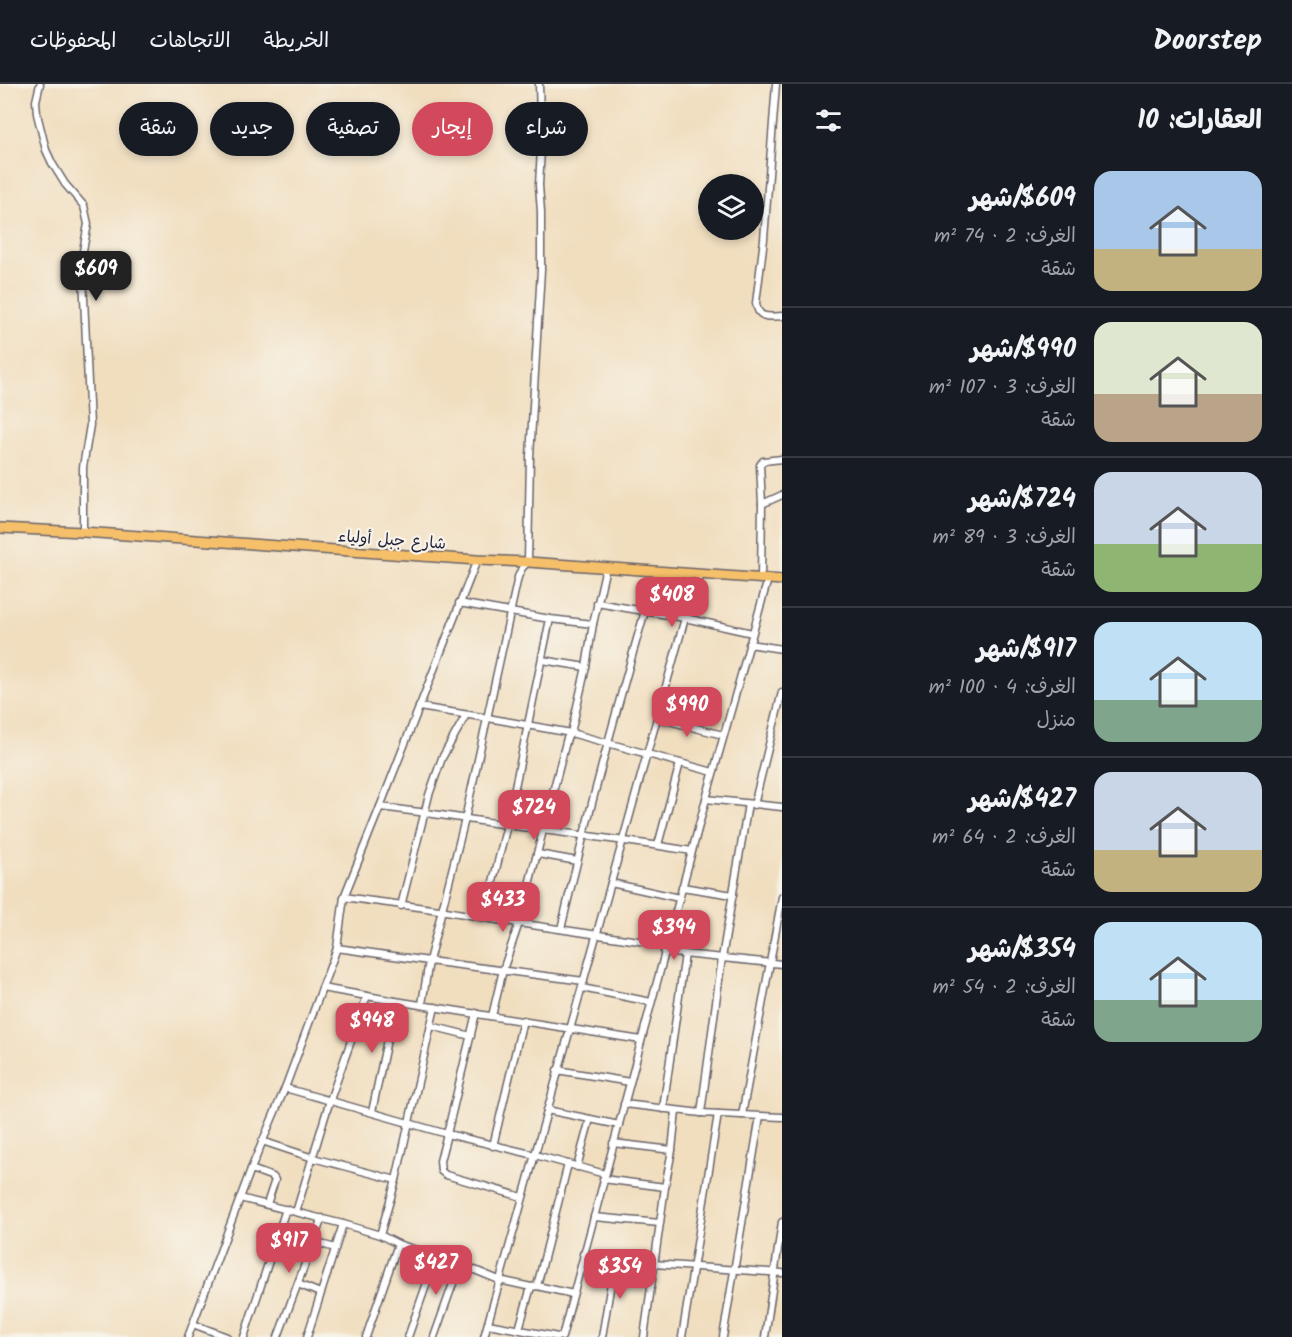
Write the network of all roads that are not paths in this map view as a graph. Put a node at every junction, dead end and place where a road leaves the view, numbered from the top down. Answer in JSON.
{"nodes":[{"id":1,"x":40,"y":84,"type":"edge"},
{"id":2,"x":539,"y":84,"type":"edge"},
{"id":3,"x":778,"y":89,"type":"edge"},
{"id":4,"x":782,"y":316,"type":"edge"},
{"id":5,"x":782,"y":459,"type":"edge"},
{"id":6,"x":782,"y":495,"type":"edge"},
{"id":7,"x":762,"y":504,"type":"junction"},
{"id":8,"x":0,"y":528,"type":"edge"},
{"id":9,"x":83,"y":532,"type":"junction"},
{"id":10,"x":477,"y":560,"type":"junction"},
{"id":11,"x":528,"y":562,"type":"junction"},
{"id":12,"x":606,"y":567,"type":"junction"},
{"id":13,"x":701,"y":574,"type":"junction"},
{"id":14,"x":764,"y":579,"type":"junction"},
{"id":15,"x":782,"y":580,"type":"edge"},
{"id":16,"x":459,"y":603,"type":"junction"},
{"id":17,"x":597,"y":603,"type":"junction"},
{"id":18,"x":645,"y":611,"type":"junction"},
{"id":19,"x":511,"y":612,"type":"junction"},
{"id":20,"x":685,"y":618,"type":"junction"},
{"id":21,"x":549,"y":619,"type":"junction"},
{"id":22,"x":593,"y":624,"type":"junction"},
{"id":23,"x":752,"y":633,"type":"junction"},
{"id":24,"x":749,"y":644,"type":"junction"},
{"id":25,"x":782,"y":649,"type":"edge"},
{"id":26,"x":542,"y":660,"type":"junction"},
{"id":27,"x":586,"y":667,"type":"junction"},
{"id":28,"x":782,"y":692,"type":"edge"},
{"id":29,"x":419,"y":707,"type":"junction"},
{"id":30,"x":466,"y":715,"type":"junction"},
{"id":31,"x":488,"y":718,"type":"junction"},
{"id":32,"x":657,"y":718,"type":"junction"},
{"id":33,"x":528,"y":725,"type":"junction"},
{"id":34,"x":571,"y":733,"type":"junction"},
{"id":35,"x":723,"y":735,"type":"junction"},
{"id":36,"x":607,"y":743,"type":"junction"},
{"id":37,"x":647,"y":753,"type":"junction"},
{"id":38,"x":680,"y":763,"type":"junction"},
{"id":39,"x":713,"y":772,"type":"junction"},
{"id":40,"x":705,"y":799,"type":"junction"},
{"id":41,"x":751,"y":805,"type":"junction"},
{"id":42,"x":380,"y":807,"type":"junction"},
{"id":43,"x":782,"y":807,"type":"edge"},
{"id":44,"x":425,"y":812,"type":"junction"},
{"id":45,"x":465,"y":819,"type":"junction"},
{"id":46,"x":507,"y":825,"type":"junction"},
{"id":47,"x":544,"y":830,"type":"junction"},
{"id":48,"x":583,"y":835,"type":"junction"},
{"id":49,"x":622,"y":841,"type":"junction"},
{"id":50,"x":658,"y":845,"type":"junction"},
{"id":51,"x":692,"y":851,"type":"junction"},
{"id":52,"x":538,"y":854,"type":"junction"},
{"id":53,"x":577,"y":861,"type":"junction"},
{"id":54,"x":611,"y":883,"type":"junction"},
{"id":55,"x":682,"y":887,"type":"junction"},
{"id":56,"x":733,"y":895,"type":"junction"},
{"id":57,"x":344,"y":897,"type":"junction"},
{"id":58,"x":782,"y":897,"type":"edge"},
{"id":59,"x":679,"y":898,"type":"junction"},
{"id":60,"x":401,"y":906,"type":"junction"},
{"id":61,"x":441,"y":910,"type":"junction"},
{"id":62,"x":484,"y":918,"type":"junction"},
{"id":63,"x":519,"y":923,"type":"junction"},
{"id":64,"x":561,"y":929,"type":"junction"},
{"id":65,"x":597,"y":934,"type":"junction"},
{"id":66,"x":337,"y":948,"type":"junction"},
{"id":67,"x":665,"y":949,"type":"junction"},
{"id":68,"x":685,"y":954,"type":"junction"},
{"id":69,"x":722,"y":958,"type":"junction"},
{"id":70,"x":429,"y":961,"type":"junction"},
{"id":71,"x":770,"y":963,"type":"junction"},
{"id":72,"x":782,"y":964,"type":"edge"},
{"id":73,"x":503,"y":970,"type":"junction"},
{"id":74,"x":583,"y":984,"type":"junction"},
{"id":75,"x":322,"y":988,"type":"junction"},
{"id":76,"x":367,"y":996,"type":"junction"},
{"id":77,"x":395,"y":1001,"type":"junction"},
{"id":78,"x":651,"y":1002,"type":"junction"},
{"id":79,"x":422,"y":1004,"type":"junction"},
{"id":80,"x":435,"y":1006,"type":"junction"},
{"id":81,"x":476,"y":1013,"type":"junction"},
{"id":82,"x":492,"y":1016,"type":"junction"},
{"id":83,"x":523,"y":1020,"type":"junction"},
{"id":84,"x":431,"y":1026,"type":"junction"},
{"id":85,"x":570,"y":1028,"type":"junction"},
{"id":86,"x":471,"y":1036,"type":"junction"},
{"id":87,"x":641,"y":1040,"type":"junction"},
{"id":88,"x":557,"y":1070,"type":"junction"},
{"id":89,"x":630,"y":1082,"type":"junction"},
{"id":90,"x":285,"y":1088,"type":"junction"},
{"id":91,"x":330,"y":1100,"type":"junction"},
{"id":92,"x":624,"y":1104,"type":"junction"},
{"id":93,"x":663,"y":1109,"type":"junction"},
{"id":94,"x":547,"y":1110,"type":"junction"},
{"id":95,"x":676,"y":1111,"type":"junction"},
{"id":96,"x":372,"y":1112,"type":"junction"},
{"id":97,"x":700,"y":1113,"type":"junction"},
{"id":98,"x":718,"y":1114,"type":"junction"},
{"id":99,"x":742,"y":1115,"type":"junction"},
{"id":100,"x":760,"y":1116,"type":"junction"},
{"id":101,"x":782,"y":1117,"type":"edge"},
{"id":102,"x":590,"y":1119,"type":"junction"},
{"id":103,"x":409,"y":1123,"type":"junction"},
{"id":104,"x":619,"y":1125,"type":"junction"},
{"id":105,"x":447,"y":1134,"type":"junction"},
{"id":106,"x":262,"y":1142,"type":"junction"},
{"id":107,"x":614,"y":1143,"type":"junction"},
{"id":108,"x":493,"y":1146,"type":"junction"},
{"id":109,"x":672,"y":1150,"type":"junction"},
{"id":110,"x":535,"y":1155,"type":"junction"},
{"id":111,"x":313,"y":1158,"type":"junction"},
{"id":112,"x":568,"y":1164,"type":"junction"},
{"id":113,"x":577,"y":1167,"type":"junction"},
{"id":114,"x":251,"y":1169,"type":"junction"},
{"id":115,"x":604,"y":1177,"type":"junction"},
{"id":116,"x":396,"y":1180,"type":"junction"},
{"id":117,"x":665,"y":1187,"type":"junction"},
{"id":118,"x":522,"y":1197,"type":"junction"},
{"id":119,"x":240,"y":1198,"type":"junction"},
{"id":120,"x":267,"y":1204,"type":"junction"},
{"id":121,"x":286,"y":1209,"type":"junction"},
{"id":122,"x":296,"y":1212,"type":"junction"},
{"id":123,"x":594,"y":1217,"type":"junction"},
{"id":124,"x":322,"y":1218,"type":"junction"},
{"id":125,"x":782,"y":1222,"type":"edge"},
{"id":126,"x":660,"y":1223,"type":"junction"},
{"id":127,"x":343,"y":1224,"type":"junction"},
{"id":128,"x":380,"y":1236,"type":"junction"},
{"id":129,"x":314,"y":1242,"type":"junction"},
{"id":130,"x":398,"y":1244,"type":"junction"},
{"id":131,"x":335,"y":1248,"type":"junction"},
{"id":132,"x":583,"y":1254,"type":"junction"},
{"id":133,"x":436,"y":1257,"type":"junction"},
{"id":134,"x":615,"y":1259,"type":"junction"},
{"id":135,"x":460,"y":1264,"type":"junction"},
{"id":136,"x":654,"y":1264,"type":"junction"},
{"id":137,"x":693,"y":1266,"type":"junction"},
{"id":138,"x":735,"y":1270,"type":"junction"},
{"id":139,"x":774,"y":1272,"type":"junction"},
{"id":140,"x":782,"y":1273,"type":"edge"},
{"id":141,"x":499,"y":1280,"type":"junction"},
{"id":142,"x":298,"y":1284,"type":"junction"},
{"id":143,"x":534,"y":1286,"type":"junction"},
{"id":144,"x":320,"y":1293,"type":"junction"},
{"id":145,"x":573,"y":1294,"type":"junction"},
{"id":146,"x":193,"y":1324,"type":"junction"},
{"id":147,"x":488,"y":1324,"type":"junction"},
{"id":148,"x":519,"y":1329,"type":"junction"},
{"id":149,"x":188,"y":1337,"type":"edge"},
{"id":150,"x":227,"y":1337,"type":"edge"},
{"id":151,"x":244,"y":1337,"type":"edge"},
{"id":152,"x":278,"y":1337,"type":"edge"},
{"id":153,"x":307,"y":1337,"type":"edge"},
{"id":154,"x":366,"y":1337,"type":"edge"},
{"id":155,"x":408,"y":1337,"type":"edge"},
{"id":156,"x":434,"y":1337,"type":"edge"},
{"id":157,"x":484,"y":1337,"type":"edge"},
{"id":158,"x":560,"y":1337,"type":"edge"},
{"id":159,"x":602,"y":1337,"type":"edge"},
{"id":160,"x":644,"y":1337,"type":"edge"},
{"id":161,"x":682,"y":1337,"type":"edge"},
{"id":162,"x":723,"y":1337,"type":"edge"},
{"id":163,"x":765,"y":1337,"type":"edge"}],
"edges":[{"from":1,"to":9,"type":"street"},
{"from":2,"to":11,"type":"street"},
{"from":3,"to":4,"type":"street"},
{"from":5,"to":7,"type":"street"},
{"from":6,"to":7,"type":"street"},
{"from":7,"to":14,"type":"street"},
{"from":8,"to":9,"type":"highway","name":"شارع جبل أولياء"},
{"from":9,"to":10,"type":"highway","name":"شارع جبل أولياء"},
{"from":10,"to":11,"type":"highway","name":"شارع جبل أولياء"},
{"from":10,"to":16,"type":"street"},
{"from":11,"to":12,"type":"highway","name":"شارع جبل أولياء"},
{"from":11,"to":19,"type":"street"},
{"from":12,"to":13,"type":"highway","name":"شارع جبل أولياء"},
{"from":12,"to":17,"type":"street"},
{"from":13,"to":14,"type":"highway","name":"شارع جبل أولياء"},
{"from":13,"to":20,"type":"street"},
{"from":14,"to":15,"type":"highway","name":"شارع جبل أولياء"},
{"from":14,"to":23,"type":"street"},
{"from":16,"to":19,"type":"street"},
{"from":16,"to":29,"type":"street"},
{"from":17,"to":18,"type":"street"},
{"from":17,"to":22,"type":"street"},
{"from":18,"to":20,"type":"street"},
{"from":18,"to":36,"type":"street"},
{"from":19,"to":21,"type":"street"},
{"from":19,"to":31,"type":"street"},
{"from":20,"to":23,"type":"street"},
{"from":20,"to":32,"type":"street"},
{"from":21,"to":22,"type":"street"},
{"from":21,"to":26,"type":"street"},
{"from":22,"to":27,"type":"street"},
{"from":23,"to":24,"type":"street"},
{"from":24,"to":25,"type":"street"},
{"from":24,"to":35,"type":"street"},
{"from":26,"to":27,"type":"street"},
{"from":26,"to":33,"type":"street"},
{"from":27,"to":34,"type":"street"},
{"from":28,"to":41,"type":"street"},
{"from":29,"to":30,"type":"street"},
{"from":29,"to":42,"type":"street"},
{"from":30,"to":31,"type":"street"},
{"from":30,"to":44,"type":"street"},
{"from":31,"to":33,"type":"street"},
{"from":31,"to":45,"type":"street"},
{"from":32,"to":35,"type":"street"},
{"from":32,"to":37,"type":"street"},
{"from":33,"to":34,"type":"street"},
{"from":33,"to":46,"type":"street"},
{"from":34,"to":36,"type":"street"},
{"from":34,"to":47,"type":"street"},
{"from":35,"to":39,"type":"street"},
{"from":36,"to":37,"type":"street"},
{"from":36,"to":48,"type":"street"},
{"from":37,"to":38,"type":"street"},
{"from":37,"to":49,"type":"street"},
{"from":38,"to":39,"type":"street"},
{"from":38,"to":50,"type":"street"},
{"from":39,"to":40,"type":"street"},
{"from":40,"to":41,"type":"street"},
{"from":40,"to":51,"type":"street"},
{"from":41,"to":43,"type":"street"},
{"from":41,"to":56,"type":"street"},
{"from":42,"to":44,"type":"street"},
{"from":42,"to":57,"type":"street"},
{"from":44,"to":45,"type":"street"},
{"from":44,"to":60,"type":"street"},
{"from":45,"to":46,"type":"street"},
{"from":45,"to":61,"type":"street"},
{"from":46,"to":47,"type":"street"},
{"from":46,"to":62,"type":"street"},
{"from":47,"to":48,"type":"street"},
{"from":47,"to":52,"type":"street"},
{"from":48,"to":49,"type":"street"},
{"from":48,"to":53,"type":"street"},
{"from":49,"to":50,"type":"street"},
{"from":49,"to":54,"type":"street"},
{"from":50,"to":51,"type":"street"},
{"from":51,"to":55,"type":"street"},
{"from":52,"to":53,"type":"street"},
{"from":52,"to":63,"type":"street"},
{"from":53,"to":64,"type":"street"},
{"from":54,"to":59,"type":"street"},
{"from":54,"to":65,"type":"street"},
{"from":55,"to":56,"type":"street"},
{"from":55,"to":59,"type":"street"},
{"from":56,"to":69,"type":"street"},
{"from":57,"to":60,"type":"street"},
{"from":57,"to":66,"type":"street"},
{"from":58,"to":71,"type":"street"},
{"from":59,"to":67,"type":"street"},
{"from":60,"to":61,"type":"street"},
{"from":61,"to":62,"type":"street"},
{"from":61,"to":70,"type":"street"},
{"from":62,"to":63,"type":"street"},
{"from":63,"to":64,"type":"street"},
{"from":63,"to":73,"type":"street"},
{"from":64,"to":65,"type":"street"},
{"from":65,"to":67,"type":"street"},
{"from":65,"to":74,"type":"street"},
{"from":66,"to":70,"type":"street"},
{"from":66,"to":75,"type":"street"},
{"from":67,"to":68,"type":"street"},
{"from":67,"to":78,"type":"street"},
{"from":68,"to":69,"type":"street"},
{"from":68,"to":93,"type":"street"},
{"from":69,"to":71,"type":"street"},
{"from":69,"to":97,"type":"street"},
{"from":70,"to":73,"type":"street"},
{"from":70,"to":79,"type":"street"},
{"from":71,"to":72,"type":"street"},
{"from":71,"to":99,"type":"street"},
{"from":73,"to":74,"type":"street"},
{"from":73,"to":82,"type":"street"},
{"from":74,"to":78,"type":"street"},
{"from":74,"to":85,"type":"street"},
{"from":75,"to":76,"type":"street"},
{"from":75,"to":90,"type":"street"},
{"from":76,"to":77,"type":"street"},
{"from":76,"to":91,"type":"street"},
{"from":77,"to":79,"type":"street"},
{"from":77,"to":96,"type":"street"},
{"from":78,"to":87,"type":"street"},
{"from":79,"to":80,"type":"street"},
{"from":80,"to":81,"type":"street"},
{"from":80,"to":84,"type":"street"},
{"from":81,"to":82,"type":"street"},
{"from":81,"to":86,"type":"street"},
{"from":82,"to":83,"type":"street"},
{"from":83,"to":85,"type":"street"},
{"from":83,"to":108,"type":"street"},
{"from":84,"to":86,"type":"street"},
{"from":84,"to":103,"type":"street"},
{"from":85,"to":87,"type":"street"},
{"from":85,"to":88,"type":"street"},
{"from":86,"to":105,"type":"street"},
{"from":87,"to":89,"type":"street"},
{"from":88,"to":89,"type":"street"},
{"from":88,"to":94,"type":"street"},
{"from":89,"to":92,"type":"street"},
{"from":90,"to":91,"type":"street"},
{"from":90,"to":106,"type":"street"},
{"from":91,"to":96,"type":"street"},
{"from":91,"to":111,"type":"street"},
{"from":92,"to":93,"type":"street"},
{"from":92,"to":104,"type":"street"},
{"from":93,"to":95,"type":"street"},
{"from":94,"to":102,"type":"street"},
{"from":94,"to":110,"type":"street"},
{"from":95,"to":97,"type":"street"},
{"from":95,"to":109,"type":"street"},
{"from":96,"to":103,"type":"street"},
{"from":97,"to":98,"type":"street"},
{"from":98,"to":99,"type":"street"},
{"from":98,"to":137,"type":"street"},
{"from":99,"to":100,"type":"street"},
{"from":100,"to":101,"type":"street"},
{"from":100,"to":138,"type":"street"},
{"from":102,"to":104,"type":"street"},
{"from":102,"to":113,"type":"street"},
{"from":103,"to":105,"type":"street"},
{"from":103,"to":116,"type":"street"},
{"from":104,"to":107,"type":"street"},
{"from":105,"to":108,"type":"street"},
{"from":105,"to":118,"type":"street"},
{"from":106,"to":111,"type":"street"},
{"from":106,"to":114,"type":"street"},
{"from":107,"to":109,"type":"street"},
{"from":107,"to":115,"type":"street"},
{"from":108,"to":110,"type":"street"},
{"from":109,"to":117,"type":"street"},
{"from":110,"to":112,"type":"street"},
{"from":110,"to":118,"type":"street"},
{"from":111,"to":116,"type":"street"},
{"from":111,"to":122,"type":"street"},
{"from":112,"to":113,"type":"street"},
{"from":112,"to":143,"type":"street"},
{"from":113,"to":115,"type":"street"},
{"from":114,"to":119,"type":"street"},
{"from":114,"to":120,"type":"street"},
{"from":115,"to":117,"type":"street"},
{"from":115,"to":123,"type":"street"},
{"from":116,"to":128,"type":"street"},
{"from":117,"to":126,"type":"street"},
{"from":118,"to":141,"type":"street"},
{"from":119,"to":120,"type":"street"},
{"from":119,"to":146,"type":"street"},
{"from":120,"to":121,"type":"street"},
{"from":121,"to":122,"type":"street"},
{"from":121,"to":151,"type":"street"},
{"from":122,"to":124,"type":"street"},
{"from":123,"to":126,"type":"street"},
{"from":123,"to":132,"type":"street"},
{"from":124,"to":127,"type":"street"},
{"from":124,"to":129,"type":"street"},
{"from":125,"to":139,"type":"street"},
{"from":126,"to":136,"type":"street"},
{"from":127,"to":128,"type":"street"},
{"from":127,"to":131,"type":"street"},
{"from":128,"to":130,"type":"street"},
{"from":129,"to":131,"type":"street"},
{"from":129,"to":142,"type":"street"},
{"from":130,"to":133,"type":"street"},
{"from":130,"to":154,"type":"street"},
{"from":131,"to":144,"type":"street"},
{"from":132,"to":134,"type":"street"},
{"from":132,"to":145,"type":"street"},
{"from":133,"to":135,"type":"street"},
{"from":133,"to":155,"type":"street"},
{"from":134,"to":136,"type":"street"},
{"from":134,"to":159,"type":"street"},
{"from":135,"to":141,"type":"street"},
{"from":135,"to":156,"type":"street"},
{"from":136,"to":137,"type":"street"},
{"from":136,"to":160,"type":"street"},
{"from":137,"to":138,"type":"street"},
{"from":137,"to":161,"type":"street"},
{"from":138,"to":139,"type":"street"},
{"from":138,"to":162,"type":"street"},
{"from":139,"to":140,"type":"street"},
{"from":139,"to":163,"type":"street"},
{"from":141,"to":143,"type":"street"},
{"from":141,"to":147,"type":"street"},
{"from":142,"to":144,"type":"street"},
{"from":142,"to":152,"type":"street"},
{"from":143,"to":145,"type":"street"},
{"from":143,"to":148,"type":"street"},
{"from":144,"to":153,"type":"street"},
{"from":145,"to":158,"type":"street"},
{"from":146,"to":149,"type":"street"},
{"from":146,"to":150,"type":"street"},
{"from":147,"to":148,"type":"street"},
{"from":147,"to":157,"type":"street"},
{"from":148,"to":158,"type":"street"}]}
